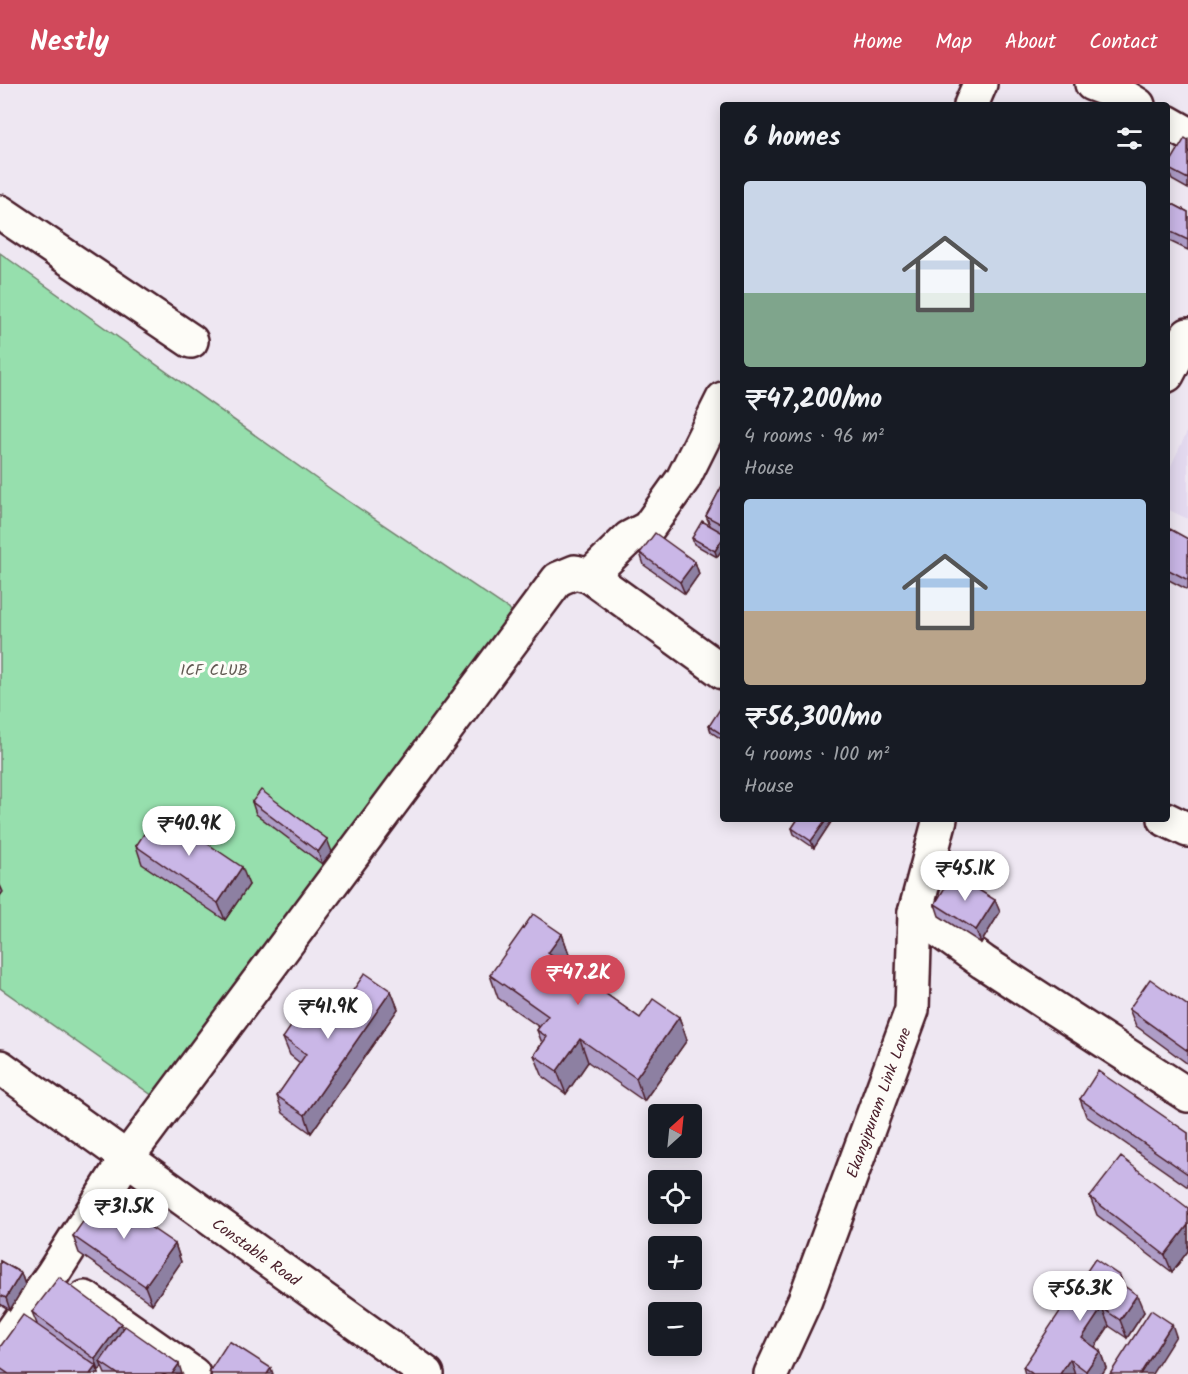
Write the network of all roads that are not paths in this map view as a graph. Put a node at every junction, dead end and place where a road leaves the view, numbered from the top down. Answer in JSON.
{"nodes":[{"id":1,"x":980,"y":84,"type":"edge"},
{"id":2,"x":1092,"y":84,"type":"edge"},
{"id":3,"x":972,"y":102,"type":"edge"},
{"id":4,"x":1133,"y":102,"type":"edge"},
{"id":5,"x":1170,"y":124,"type":"edge"},
{"id":6,"x":1188,"y":134,"type":"edge"},
{"id":7,"x":0,"y":212,"type":"edge"},
{"id":8,"x":1188,"y":335,"type":"edge"},
{"id":9,"x":191,"y":340,"type":"dead end"},
{"id":10,"x":1170,"y":369,"type":"edge"},
{"id":11,"x":720,"y":405,"type":"edge"},
{"id":12,"x":590,"y":576,"type":"junction"},
{"id":13,"x":720,"y":670,"type":"edge"},
{"id":14,"x":935,"y":822,"type":"edge"},
{"id":15,"x":1170,"y":822,"type":"edge"},
{"id":16,"x":1188,"y":831,"type":"edge"},
{"id":17,"x":915,"y":913,"type":"junction"},
{"id":18,"x":0,"y":1067,"type":"edge"},
{"id":19,"x":1188,"y":1095,"type":"edge"},
{"id":20,"x":126,"y":1159,"type":"junction"},
{"id":21,"x":52,"y":1275,"type":"junction"},
{"id":22,"x":0,"y":1349,"type":"edge"},
{"id":23,"x":194,"y":1374,"type":"edge"},
{"id":24,"x":427,"y":1374,"type":"edge"},
{"id":25,"x":771,"y":1374,"type":"edge"}],
"edges":[{"from":1,"to":3,"type":"street"},
{"from":2,"to":4,"type":"street"},
{"from":5,"to":6,"type":"street"},
{"from":7,"to":9,"type":"street"},
{"from":8,"to":10,"type":"street"},
{"from":11,"to":12,"type":"street"},
{"from":12,"to":13,"type":"street"},
{"from":12,"to":20,"type":"street"},
{"from":14,"to":17,"type":"street","name":"Ekangipuram Link Lane"},
{"from":15,"to":16,"type":"street"},
{"from":17,"to":19,"type":"street"},
{"from":17,"to":25,"type":"street","name":"Ekangipuram Link Lane"},
{"from":18,"to":20,"type":"street","name":"Constable Road"},
{"from":20,"to":21,"type":"street"},
{"from":20,"to":24,"type":"street","name":"Constable Road"},
{"from":21,"to":22,"type":"street"},
{"from":21,"to":23,"type":"street"}]}
